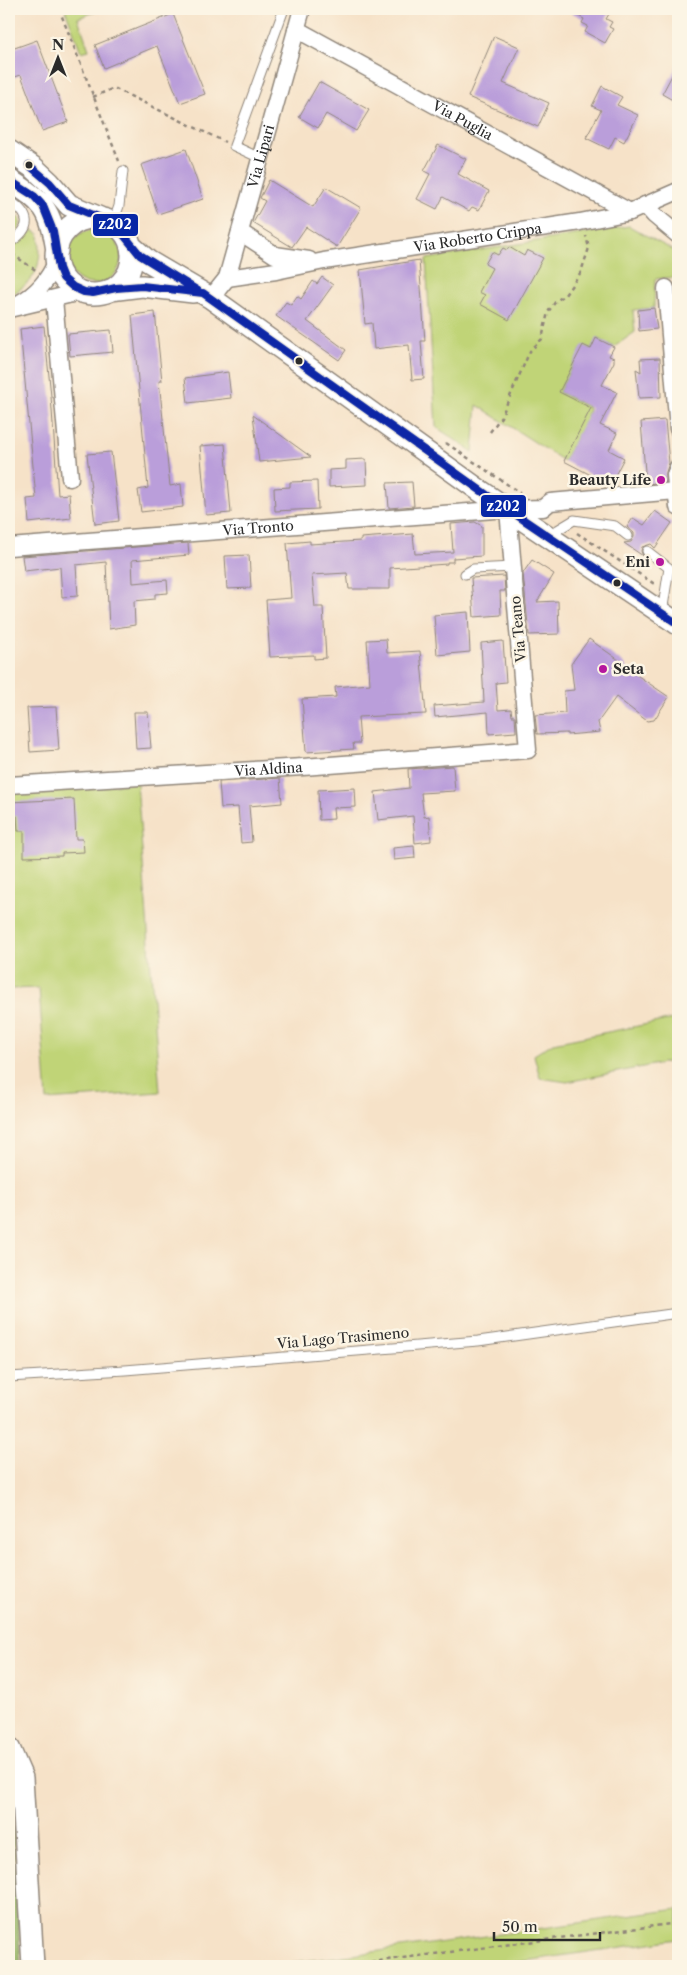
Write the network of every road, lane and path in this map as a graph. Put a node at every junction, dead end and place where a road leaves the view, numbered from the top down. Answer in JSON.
{"nodes":[{"id":1,"x":59,"y":9,"type":"edge"},
{"id":2,"x":284,"y":9,"type":"edge"},
{"id":3,"x":302,"y":9,"type":"edge"},
{"id":4,"x":296,"y":28,"type":"junction"},
{"id":5,"x":93,"y":97,"type":"junction"},
{"id":6,"x":234,"y":146,"type":"junction"},
{"id":7,"x":9,"y":151,"type":"edge"},
{"id":8,"x":260,"y":158,"type":"junction"},
{"id":9,"x":123,"y":171,"type":"joint"},
{"id":10,"x":9,"y":180,"type":"edge"},
{"id":11,"x":678,"y":191,"type":"edge"},
{"id":12,"x":9,"y":200,"type":"edge"},
{"id":13,"x":645,"y":205,"type":"junction"},
{"id":14,"x":630,"y":212,"type":"junction"},
{"id":15,"x":108,"y":221,"type":"junction"},
{"id":16,"x":580,"y":222,"type":"junction"},
{"id":17,"x":240,"y":232,"type":"junction"},
{"id":18,"x":678,"y":235,"type":"edge"},
{"id":19,"x":9,"y":243,"type":"edge"},
{"id":20,"x":131,"y":246,"type":"junction"},
{"id":21,"x":9,"y":252,"type":"edge"},
{"id":22,"x":51,"y":259,"type":"junction"},
{"id":23,"x":324,"y":261,"type":"junction"},
{"id":24,"x":38,"y":271,"type":"junction"},
{"id":25,"x":32,"y":278,"type":"dead end"},
{"id":26,"x":227,"y":278,"type":"junction"},
{"id":27,"x":666,"y":288,"type":"dead end"},
{"id":28,"x":110,"y":290,"type":"junction"},
{"id":29,"x":87,"y":292,"type":"junction"},
{"id":30,"x":207,"y":296,"type":"junction"},
{"id":31,"x":54,"y":299,"type":"junction"},
{"id":32,"x":9,"y":309,"type":"edge"},
{"id":33,"x":678,"y":429,"type":"edge"},
{"id":34,"x":490,"y":432,"type":"dead end"},
{"id":35,"x":678,"y":467,"type":"edge"},
{"id":36,"x":70,"y":478,"type":"dead end"},
{"id":37,"x":498,"y":478,"type":"dead end"},
{"id":38,"x":676,"y":491,"type":"junction"},
{"id":39,"x":678,"y":507,"type":"edge"},
{"id":40,"x":508,"y":508,"type":"junction"},
{"id":41,"x":542,"y":508,"type":"junction"},
{"id":42,"x":557,"y":531,"type":"junction"},
{"id":43,"x":628,"y":536,"type":"dead end"},
{"id":44,"x":9,"y":546,"type":"edge"},
{"id":45,"x":647,"y":550,"type":"dead end"},
{"id":46,"x":513,"y":567,"type":"junction"},
{"id":47,"x":465,"y":574,"type":"dead end"},
{"id":48,"x":666,"y":592,"type":"junction"},
{"id":49,"x":670,"y":619,"type":"edge"},
{"id":50,"x":528,"y":750,"type":"joint"},
{"id":51,"x":9,"y":785,"type":"edge"},
{"id":52,"x":678,"y":1313,"type":"edge"},
{"id":53,"x":9,"y":1377,"type":"edge"},
{"id":54,"x":9,"y":1748,"type":"edge"},
{"id":55,"x":678,"y":1923,"type":"edge"},
{"id":56,"x":33,"y":1966,"type":"edge"},
{"id":57,"x":339,"y":1966,"type":"edge"}],
"edges":[{"from":1,"to":5,"type":"path"},
{"from":2,"to":6,"type":"lane"},
{"from":3,"to":4,"type":"street","name":"Via Lipari"},
{"from":4,"to":8,"type":"street","name":"Via Lipari"},
{"from":4,"to":14,"type":"street","name":"Via Puglia"},
{"from":5,"to":6,"type":"path"},
{"from":5,"to":9,"type":"path"},
{"from":6,"to":8,"type":"lane"},
{"from":7,"to":15,"type":"street"},
{"from":8,"to":17,"type":"street","name":"Via Lipari"},
{"from":9,"to":15,"type":"lane"},
{"from":10,"to":22,"type":"street"},
{"from":11,"to":13,"type":"street","name":"Via Roberto Crippa"},
{"from":12,"to":19,"type":"lane"},
{"from":13,"to":14,"type":"street","name":"Via Roberto Crippa"},
{"from":13,"to":18,"type":"street"},
{"from":14,"to":16,"type":"street","name":"Via Roberto Crippa"},
{"from":15,"to":20,"type":"street"},
{"from":15,"to":22,"type":"street"},
{"from":16,"to":23,"type":"street","name":"Via Roberto Crippa"},
{"from":16,"to":34,"type":"path"},
{"from":17,"to":23,"type":"street","name":"Via Roberto Crippa"},
{"from":17,"to":26,"type":"street","name":"Via Lipari"},
{"from":20,"to":28,"type":"street"},
{"from":20,"to":30,"type":"street"},
{"from":21,"to":24,"type":"path"},
{"from":22,"to":24,"type":"path"},
{"from":22,"to":29,"type":"street"},
{"from":22,"to":32,"type":"street"},
{"from":23,"to":26,"type":"street","name":"Via Roberto Crippa"},
{"from":24,"to":25,"type":"path"},
{"from":26,"to":30,"type":"street","name":"Via Lipari"},
{"from":27,"to":33,"type":"street"},
{"from":28,"to":29,"type":"street"},
{"from":28,"to":30,"type":"street"},
{"from":29,"to":31,"type":"street"},
{"from":30,"to":40,"type":"street"},
{"from":31,"to":32,"type":"street"},
{"from":31,"to":36,"type":"street"},
{"from":35,"to":38,"type":"street"},
{"from":37,"to":41,"type":"path"},
{"from":38,"to":39,"type":"street"},
{"from":38,"to":41,"type":"street","name":"Via Tronto"},
{"from":40,"to":41,"type":"street","name":"Via Tronto"},
{"from":40,"to":42,"type":"street"},
{"from":40,"to":44,"type":"street","name":"Via Tronto"},
{"from":40,"to":46,"type":"street","name":"Via Teano"},
{"from":42,"to":43,"type":"lane"},
{"from":42,"to":48,"type":"path"},
{"from":42,"to":49,"type":"street"},
{"from":45,"to":48,"type":"lane"},
{"from":46,"to":47,"type":"lane"},
{"from":46,"to":50,"type":"street","name":"Via Teano"},
{"from":48,"to":49,"type":"lane"},
{"from":50,"to":51,"type":"street","name":"Via Aldina"},
{"from":52,"to":53,"type":"lane","name":"Via Lago Trasimeno"},
{"from":54,"to":56,"type":"street"},
{"from":55,"to":57,"type":"path"}]}
